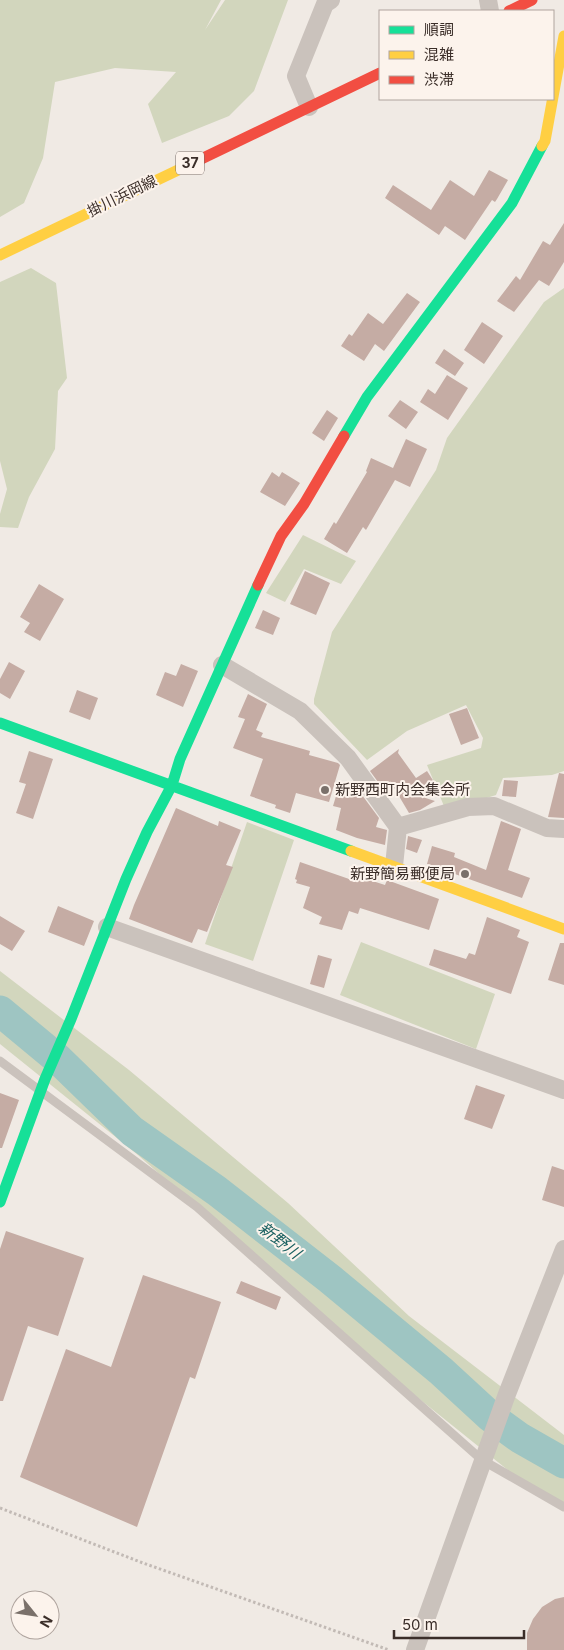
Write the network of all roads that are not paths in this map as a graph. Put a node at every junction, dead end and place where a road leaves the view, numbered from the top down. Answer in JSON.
{"nodes":[{"id":1,"x":331,"y":0,"type":"edge"},
{"id":2,"x":532,"y":0,"type":"edge"},
{"id":3,"x":511,"y":10,"type":"edge"},
{"id":4,"x":564,"y":36,"type":"edge"},
{"id":5,"x":379,"y":73,"type":"edge"},
{"id":6,"x":554,"y":91,"type":"edge"},
{"id":7,"x":552,"y":100,"type":"edge"},
{"id":8,"x":309,"y":107,"type":"junction"},
{"id":9,"x":0,"y":254,"type":"edge"},
{"id":10,"x":222,"y":665,"type":"junction"},
{"id":11,"x":0,"y":723,"type":"edge"},
{"id":12,"x":172,"y":785,"type":"junction"},
{"id":13,"x":398,"y":827,"type":"junction"},
{"id":14,"x":564,"y":829,"type":"edge"},
{"id":15,"x":394,"y":866,"type":"junction"},
{"id":16,"x":107,"y":927,"type":"junction"},
{"id":17,"x":564,"y":929,"type":"edge"},
{"id":18,"x":0,"y":1061,"type":"edge"},
{"id":19,"x":564,"y":1090,"type":"edge"},
{"id":20,"x":40,"y":1092,"type":"junction"},
{"id":21,"x":0,"y":1202,"type":"edge"},
{"id":22,"x":564,"y":1249,"type":"edge"},
{"id":23,"x":482,"y":1460,"type":"junction"},
{"id":24,"x":564,"y":1507,"type":"edge"},
{"id":25,"x":415,"y":1650,"type":"edge"}],
"edges":[{"from":1,"to":8,"type":"street"},
{"from":2,"to":3,"type":"street"},
{"from":4,"to":6,"type":"street"},
{"from":5,"to":8,"type":"street","name":"掛川浜岡線","number":"37"},
{"from":7,"to":10,"type":"street"},
{"from":8,"to":9,"type":"street","name":"掛川浜岡線","number":"37"},
{"from":10,"to":12,"type":"street"},
{"from":10,"to":13,"type":"street"},
{"from":11,"to":12,"type":"street"},
{"from":12,"to":15,"type":"street"},
{"from":12,"to":16,"type":"street"},
{"from":13,"to":14,"type":"street"},
{"from":13,"to":15,"type":"street"},
{"from":15,"to":17,"type":"street"},
{"from":16,"to":19,"type":"street"},
{"from":16,"to":20,"type":"street"},
{"from":18,"to":20,"type":"lane"},
{"from":20,"to":21,"type":"street"},
{"from":20,"to":23,"type":"lane"},
{"from":22,"to":23,"type":"street"},
{"from":23,"to":24,"type":"lane"},
{"from":23,"to":25,"type":"street"}]}
